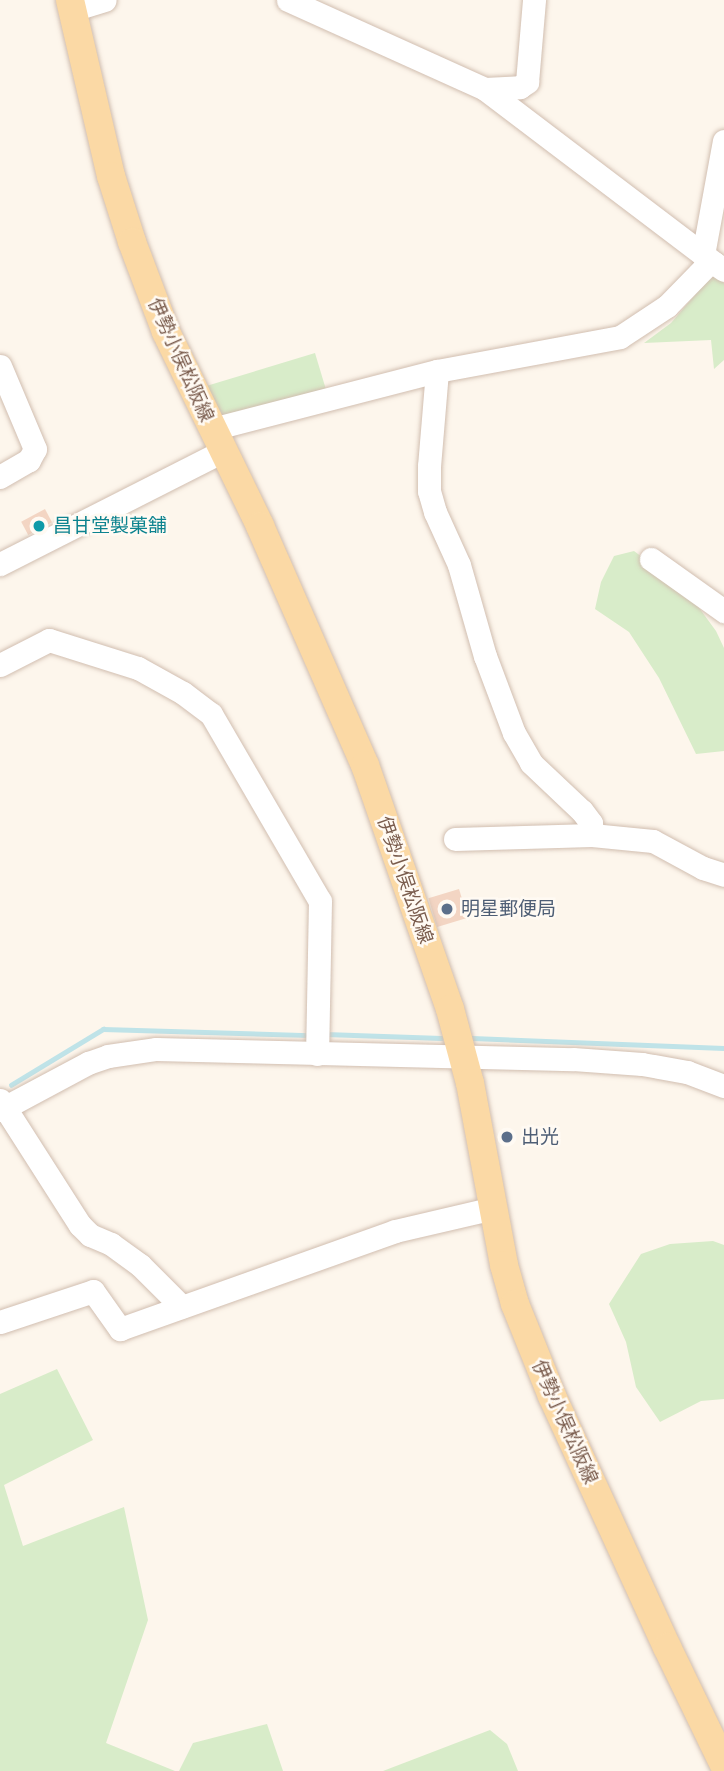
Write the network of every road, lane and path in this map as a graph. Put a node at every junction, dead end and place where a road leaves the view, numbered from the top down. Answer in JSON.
{"nodes":[{"id":1,"x":105,"y":0,"type":"edge"},
{"id":2,"x":288,"y":0,"type":"edge"},
{"id":3,"x":534,"y":0,"type":"edge"},
{"id":4,"x":71,"y":5,"type":"edge"},
{"id":5,"x":485,"y":89,"type":"junction"},
{"id":6,"x":724,"y":141,"type":"edge"},
{"id":7,"x":714,"y":263,"type":"edge"},
{"id":8,"x":0,"y":366,"type":"edge"},
{"id":9,"x":437,"y":371,"type":"junction"},
{"id":10,"x":217,"y":440,"type":"junction"},
{"id":11,"x":0,"y":477,"type":"edge"},
{"id":12,"x":651,"y":559,"type":"dead end"},
{"id":13,"x":0,"y":565,"type":"edge"},
{"id":14,"x":724,"y":611,"type":"edge"},
{"id":15,"x":0,"y":665,"type":"edge"},
{"id":16,"x":592,"y":835,"type":"junction"},
{"id":17,"x":455,"y":839,"type":"dead end"},
{"id":18,"x":724,"y":875,"type":"edge"},
{"id":19,"x":318,"y":1041,"type":"junction"},
{"id":20,"x":464,"y":1058,"type":"junction"},
{"id":21,"x":724,"y":1086,"type":"edge"},
{"id":22,"x":2,"y":1106,"type":"edge"},
{"id":23,"x":494,"y":1208,"type":"junction"},
{"id":24,"x":182,"y":1307,"type":"junction"},
{"id":25,"x":0,"y":1322,"type":"edge"},
{"id":26,"x":724,"y":1765,"type":"edge"}],
"edges":[{"from":1,"to":4,"type":"street"},
{"from":2,"to":5,"type":"street"},
{"from":3,"to":5,"type":"street"},
{"from":4,"to":10,"type":"main road","name":"伊勢小俣松阪線"},
{"from":5,"to":7,"type":"street"},
{"from":6,"to":7,"type":"street"},
{"from":7,"to":9,"type":"street"},
{"from":8,"to":11,"type":"street"},
{"from":9,"to":10,"type":"street"},
{"from":9,"to":16,"type":"street"},
{"from":10,"to":13,"type":"street"},
{"from":10,"to":20,"type":"main road","name":"伊勢小俣松阪線"},
{"from":12,"to":14,"type":"street"},
{"from":15,"to":19,"type":"street"},
{"from":16,"to":17,"type":"street"},
{"from":16,"to":18,"type":"street"},
{"from":19,"to":20,"type":"street"},
{"from":19,"to":22,"type":"street"},
{"from":20,"to":21,"type":"street"},
{"from":20,"to":23,"type":"main road","name":"伊勢小俣松阪線"},
{"from":22,"to":24,"type":"street"},
{"from":23,"to":24,"type":"street"},
{"from":23,"to":26,"type":"main road","name":"伊勢小俣松阪線"},
{"from":24,"to":25,"type":"street"}]}
